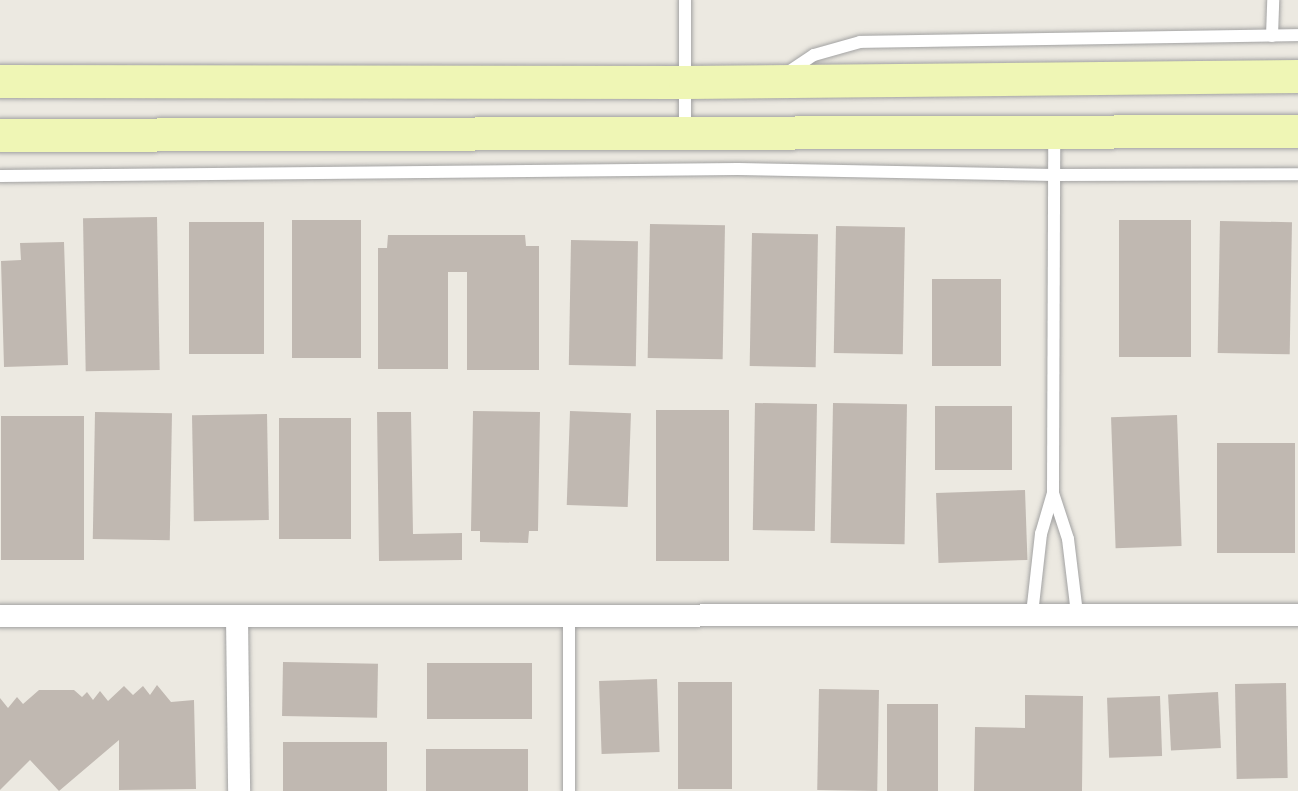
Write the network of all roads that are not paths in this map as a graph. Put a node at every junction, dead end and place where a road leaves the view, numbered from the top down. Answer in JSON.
{"nodes":[{"id":1,"x":685,"y":0,"type":"edge"},
{"id":2,"x":1273,"y":0,"type":"edge"},
{"id":3,"x":1298,"y":35,"type":"edge"},
{"id":4,"x":1272,"y":36,"type":"junction"},
{"id":5,"x":1298,"y":76,"type":"edge"},
{"id":6,"x":0,"y":81,"type":"edge"},
{"id":7,"x":776,"y":81,"type":"junction"},
{"id":8,"x":685,"y":82,"type":"junction"},
{"id":9,"x":1054,"y":131,"type":"junction"},
{"id":10,"x":1298,"y":131,"type":"edge"},
{"id":11,"x":685,"y":133,"type":"junction"},
{"id":12,"x":0,"y":135,"type":"edge"},
{"id":13,"x":1298,"y":174,"type":"edge"},
{"id":14,"x":1054,"y":175,"type":"junction"},
{"id":15,"x":0,"y":176,"type":"edge"},
{"id":16,"x":1053,"y":493,"type":"junction"},
{"id":17,"x":1077,"y":613,"type":"junction"},
{"id":18,"x":1032,"y":614,"type":"junction"},
{"id":19,"x":1298,"y":615,"type":"edge"},
{"id":20,"x":0,"y":616,"type":"edge"},
{"id":21,"x":237,"y":617,"type":"junction"},
{"id":22,"x":568,"y":618,"type":"junction"},
{"id":23,"x":239,"y":791,"type":"edge"},
{"id":24,"x":569,"y":791,"type":"edge"}],
"edges":[{"from":1,"to":8,"type":"lane"},
{"from":2,"to":4,"type":"lane"},
{"from":3,"to":4,"type":"lane"},
{"from":4,"to":7,"type":"lane"},
{"from":5,"to":7,"type":"main road"},
{"from":6,"to":8,"type":"main road"},
{"from":7,"to":8,"type":"main road"},
{"from":8,"to":11,"type":"lane"},
{"from":9,"to":10,"type":"main road"},
{"from":9,"to":11,"type":"main road"},
{"from":9,"to":14,"type":"lane"},
{"from":11,"to":12,"type":"main road"},
{"from":13,"to":14,"type":"lane"},
{"from":14,"to":15,"type":"lane"},
{"from":14,"to":16,"type":"lane"},
{"from":16,"to":17,"type":"lane"},
{"from":16,"to":18,"type":"lane"},
{"from":17,"to":18,"type":"street"},
{"from":17,"to":19,"type":"street"},
{"from":18,"to":22,"type":"street"},
{"from":20,"to":21,"type":"street"},
{"from":21,"to":22,"type":"street"},
{"from":21,"to":23,"type":"street"},
{"from":22,"to":24,"type":"lane"}]}
